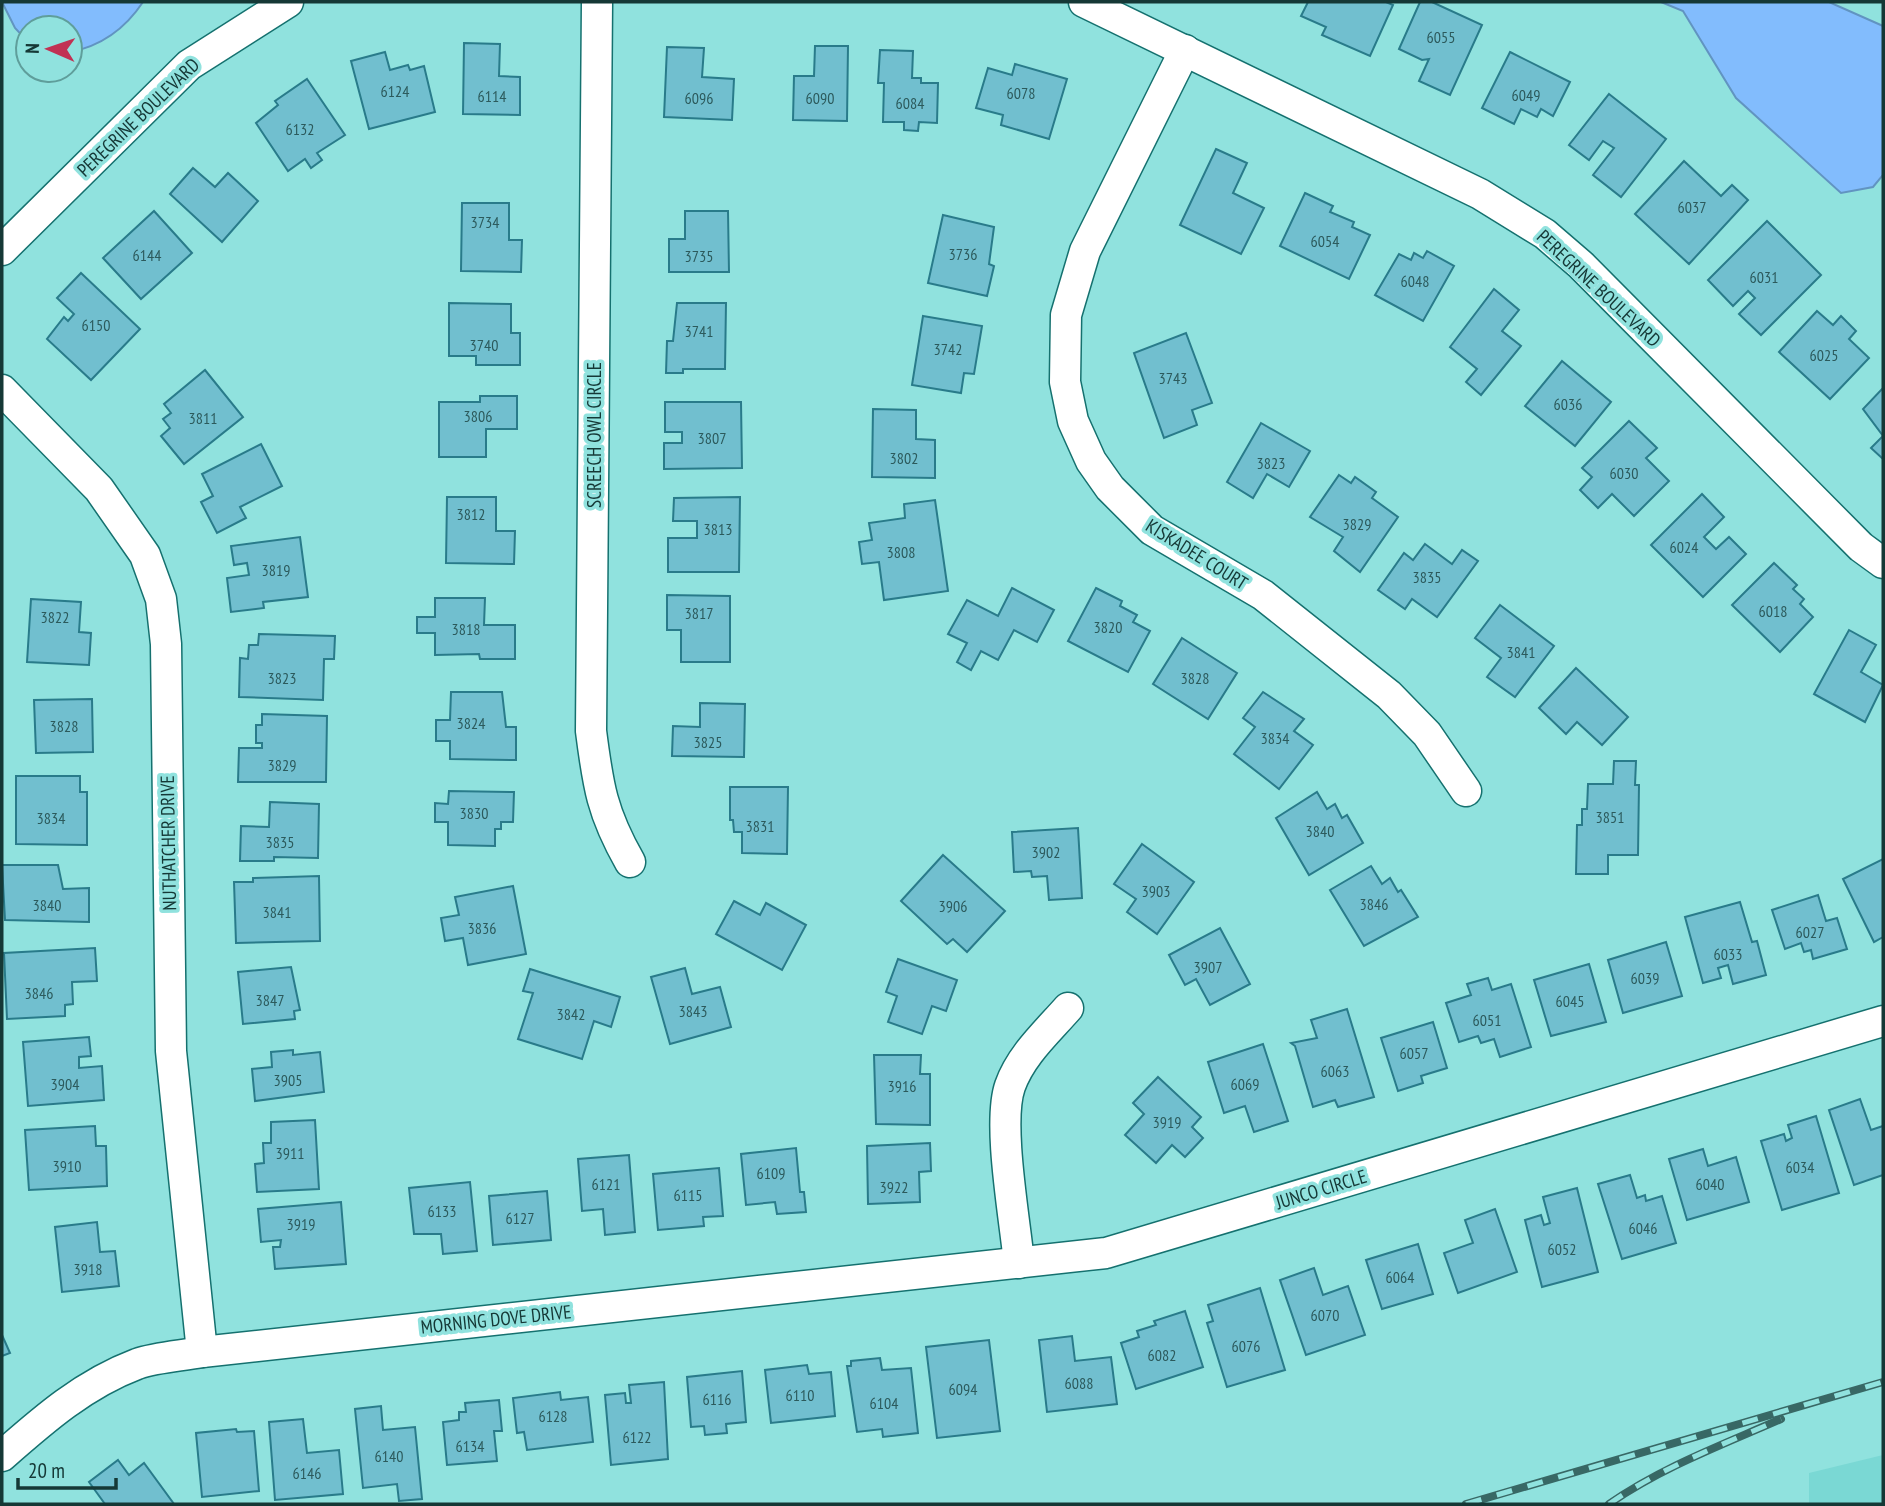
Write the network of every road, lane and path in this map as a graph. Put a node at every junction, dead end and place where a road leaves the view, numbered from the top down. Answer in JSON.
{"nodes":[{"id":1,"x":288,"y":2,"type":"edge"},
{"id":2,"x":597,"y":2,"type":"edge"},
{"id":3,"x":1084,"y":2,"type":"edge"},
{"id":4,"x":1185,"y":50,"type":"junction"},
{"id":5,"x":2,"y":250,"type":"edge"},
{"id":6,"x":2,"y":390,"type":"edge"},
{"id":7,"x":1883,"y":564,"type":"edge"},
{"id":8,"x":1466,"y":791,"type":"dead end"},
{"id":9,"x":630,"y":862,"type":"dead end"},
{"id":10,"x":1068,"y":1008,"type":"dead end"},
{"id":11,"x":1883,"y":1021,"type":"edge"},
{"id":12,"x":1019,"y":1263,"type":"junction"},
{"id":13,"x":202,"y":1352,"type":"junction"},
{"id":14,"x":2,"y":1455,"type":"edge"}],
"edges":[{"from":1,"to":5,"type":"street","name":"PEREGRINE BOULEVARD"},
{"from":2,"to":9,"type":"street","name":"SCREECH OWL CIRCLE"},
{"from":3,"to":4,"type":"street"},
{"from":4,"to":7,"type":"street","name":"PEREGRINE BOULEVARD"},
{"from":4,"to":8,"type":"street","name":"KISKADEE COURT"},
{"from":6,"to":13,"type":"street","name":"NUTHATCHER DRIVE"},
{"from":10,"to":12,"type":"street"},
{"from":11,"to":12,"type":"street","name":"JUNCO CIRCLE"},
{"from":12,"to":13,"type":"street","name":"MORNING DOVE DRIVE"},
{"from":13,"to":14,"type":"street","name":"MORNING DOVE DRIVE"}]}
